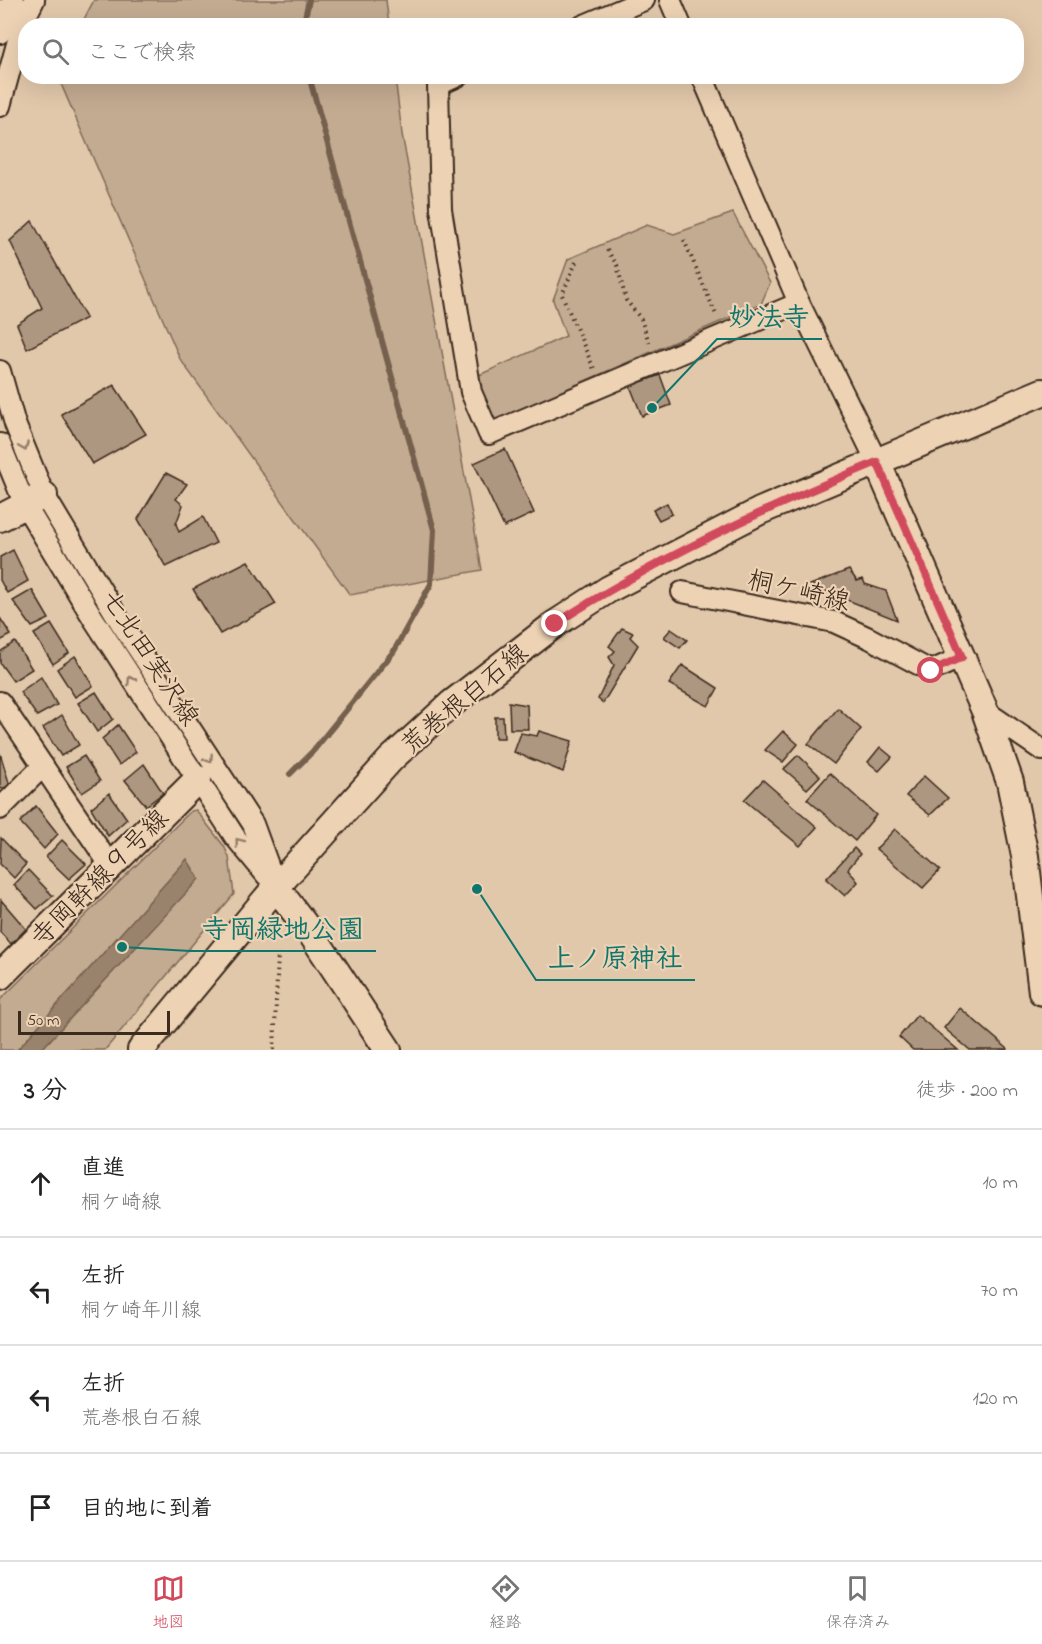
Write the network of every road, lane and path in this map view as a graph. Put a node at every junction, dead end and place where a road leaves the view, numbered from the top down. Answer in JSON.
{"nodes":[{"id":1,"x":644,"y":0,"type":"edge"},
{"id":2,"x":670,"y":0,"type":"edge"},
{"id":3,"x":12,"y":14,"type":"edge"},
{"id":4,"x":601,"y":18,"type":"edge"},
{"id":5,"x":678,"y":18,"type":"edge"},
{"id":6,"x":440,"y":84,"type":"edge"},
{"id":7,"x":705,"y":84,"type":"edge"},
{"id":8,"x":0,"y":106,"type":"edge"},
{"id":9,"x":684,"y":240,"type":"dead end"},
{"id":10,"x":607,"y":249,"type":"dead end"},
{"id":11,"x":576,"y":262,"type":"dead end"},
{"id":12,"x":799,"y":303,"type":"junction"},
{"id":13,"x":724,"y":334,"type":"junction"},
{"id":14,"x":659,"y":362,"type":"junction"},
{"id":15,"x":0,"y":371,"type":"edge"},
{"id":16,"x":602,"y":386,"type":"junction"},
{"id":17,"x":1042,"y":392,"type":"edge"},
{"id":18,"x":0,"y":444,"type":"edge"},
{"id":19,"x":877,"y":462,"type":"junction"},
{"id":20,"x":35,"y":500,"type":"junction"},
{"id":21,"x":0,"y":518,"type":"edge"},
{"id":22,"x":682,"y":592,"type":"dead end"},
{"id":23,"x":962,"y":657,"type":"junction"},
{"id":24,"x":0,"y":702,"type":"edge"},
{"id":25,"x":985,"y":711,"type":"junction"},
{"id":26,"x":1042,"y":750,"type":"edge"},
{"id":27,"x":43,"y":766,"type":"junction"},
{"id":28,"x":198,"y":779,"type":"junction"},
{"id":29,"x":0,"y":809,"type":"edge"},
{"id":30,"x":110,"y":865,"type":"junction"},
{"id":31,"x":276,"y":887,"type":"junction"},
{"id":32,"x":278,"y":954,"type":"dead end"},
{"id":33,"x":0,"y":976,"type":"edge"},
{"id":34,"x":1042,"y":993,"type":"edge"},
{"id":35,"x":141,"y":1050,"type":"edge"},
{"id":36,"x":274,"y":1050,"type":"edge"},
{"id":37,"x":388,"y":1050,"type":"edge"}],
"edges":[{"from":1,"to":4,"type":"street"},
{"from":2,"to":5,"type":"street"},
{"from":3,"to":8,"type":"street"},
{"from":6,"to":16,"type":"street"},
{"from":7,"to":12,"type":"street"},
{"from":9,"to":13,"type":"path"},
{"from":10,"to":14,"type":"path"},
{"from":11,"to":16,"type":"path"},
{"from":12,"to":13,"type":"street"},
{"from":12,"to":19,"type":"street"},
{"from":13,"to":14,"type":"street"},
{"from":14,"to":16,"type":"street"},
{"from":15,"to":20,"type":"street","one_way":true},
{"from":17,"to":19,"type":"street","name":"荒巻根白石線"},
{"from":18,"to":20,"type":"street","name":"七北田実沢線"},
{"from":19,"to":23,"type":"street"},
{"from":19,"to":31,"type":"street","name":"荒巻根白石線"},
{"from":20,"to":21,"type":"street"},
{"from":28,"to":20,"type":"street","name":"七北田実沢線","one_way":true},
{"from":20,"to":31,"type":"street","one_way":true},
{"from":22,"to":23,"type":"street","name":"桐ケ崎線"},
{"from":23,"to":25,"type":"street"},
{"from":24,"to":27,"type":"street"},
{"from":25,"to":26,"type":"street"},
{"from":25,"to":34,"type":"street"},
{"from":27,"to":29,"type":"street"},
{"from":27,"to":30,"type":"street"},
{"from":28,"to":30,"type":"street","name":"寺岡幹線９号線"},
{"from":31,"to":28,"type":"street","name":"七北田実沢線","one_way":true},
{"from":30,"to":33,"type":"street","name":"寺岡幹線９号線"},
{"from":31,"to":35,"type":"street","name":"荒巻根白石線"},
{"from":31,"to":37,"type":"street"},
{"from":32,"to":36,"type":"path"}]}
